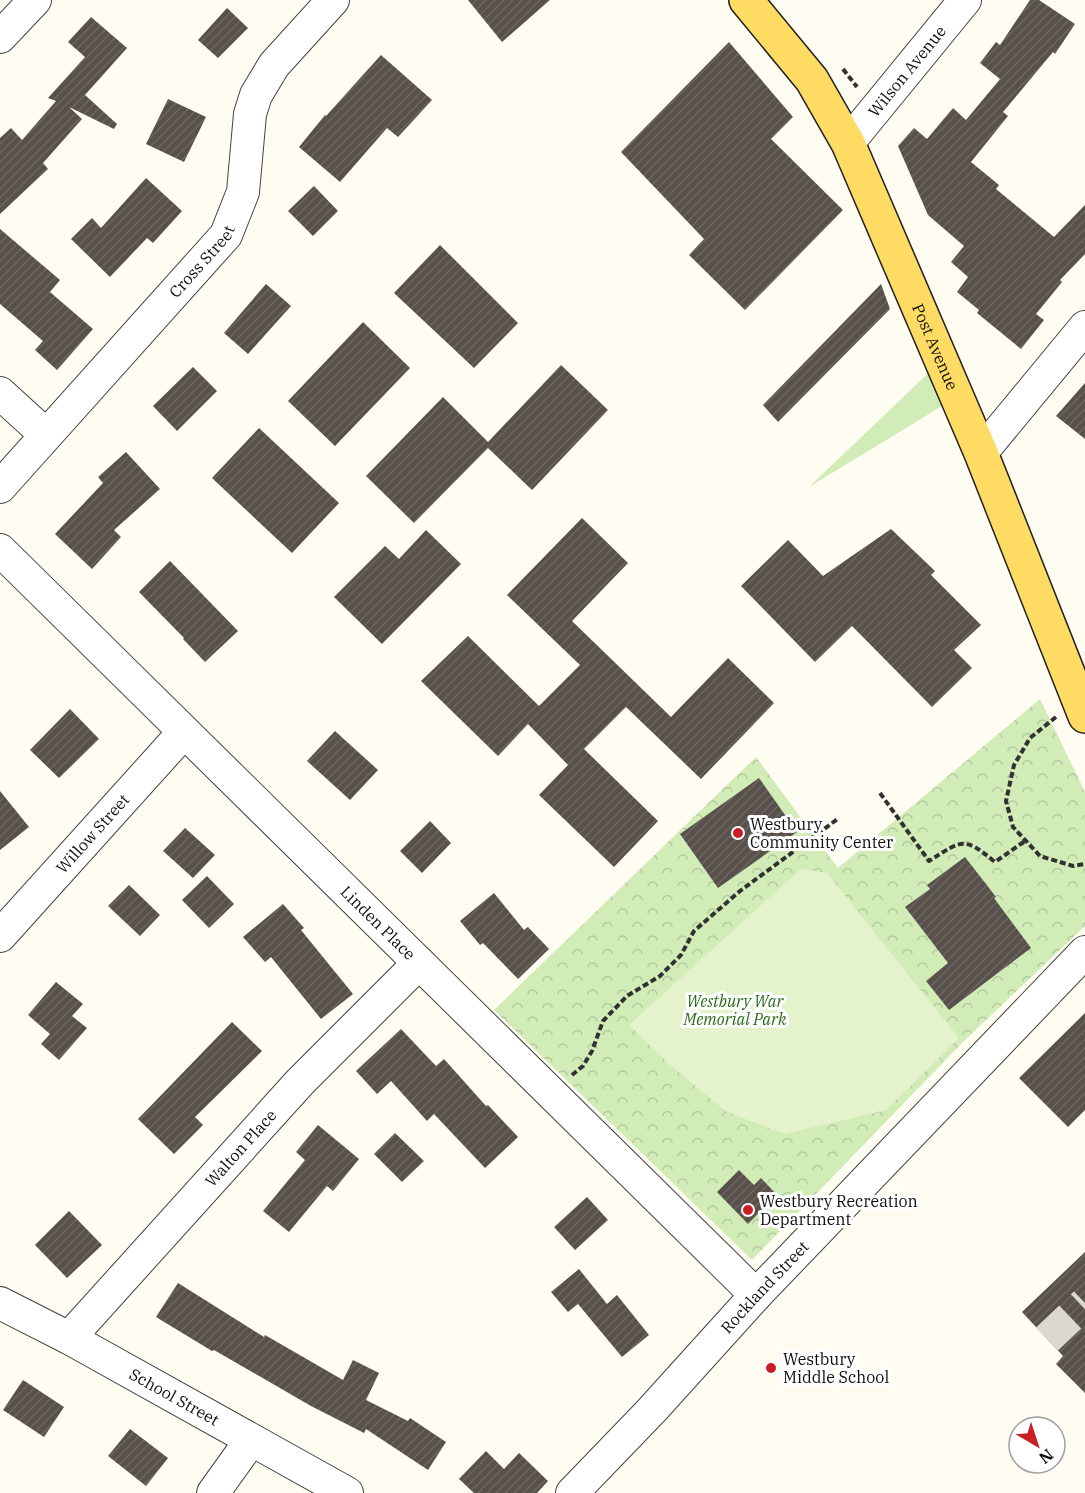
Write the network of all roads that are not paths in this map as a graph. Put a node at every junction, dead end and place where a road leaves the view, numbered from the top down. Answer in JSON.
{"nodes":[{"id":1,"x":35,"y":0,"type":"edge"},
{"id":2,"x":333,"y":0,"type":"edge"},
{"id":3,"x":746,"y":0,"type":"edge"},
{"id":4,"x":965,"y":0,"type":"edge"},
{"id":5,"x":0,"y":37,"type":"edge"},
{"id":6,"x":849,"y":142,"type":"junction"},
{"id":7,"x":1085,"y":327,"type":"edge"},
{"id":8,"x":0,"y":393,"type":"edge"},
{"id":9,"x":46,"y":435,"type":"junction"},
{"id":10,"x":981,"y":453,"type":"junction"},
{"id":11,"x":0,"y":487,"type":"edge"},
{"id":12,"x":0,"y":550,"type":"edge"},
{"id":13,"x":1072,"y":716,"type":"edge"},
{"id":14,"x":184,"y":732,"type":"junction"},
{"id":15,"x":0,"y":936,"type":"edge"},
{"id":16,"x":1085,"y":952,"type":"edge"},
{"id":17,"x":418,"y":963,"type":"junction"},
{"id":18,"x":756,"y":1295,"type":"junction"},
{"id":19,"x":0,"y":1303,"type":"edge"},
{"id":20,"x":69,"y":1338,"type":"junction"},
{"id":21,"x":251,"y":1440,"type":"junction"},
{"id":22,"x":213,"y":1493,"type":"edge"},
{"id":23,"x":347,"y":1493,"type":"edge"},
{"id":24,"x":572,"y":1493,"type":"edge"}],
"edges":[{"from":1,"to":5,"type":"street"},
{"from":2,"to":9,"type":"street","name":"Cross Street"},
{"from":3,"to":6,"type":"main road","name":"Post Avenue"},
{"from":4,"to":6,"type":"street","name":"Wilson Avenue"},
{"from":6,"to":10,"type":"main road","name":"Post Avenue"},
{"from":7,"to":10,"type":"street"},
{"from":8,"to":9,"type":"street"},
{"from":9,"to":11,"type":"street","name":"Cross Street"},
{"from":10,"to":13,"type":"main road","name":"Post Avenue"},
{"from":12,"to":14,"type":"street","name":"Linden Place"},
{"from":14,"to":15,"type":"street","name":"Willow Street"},
{"from":14,"to":17,"type":"street","name":"Linden Place"},
{"from":16,"to":18,"type":"street","name":"Rockland Street"},
{"from":17,"to":18,"type":"street","name":"Linden Place"},
{"from":17,"to":20,"type":"street","name":"Walton Place"},
{"from":18,"to":24,"type":"street","name":"Rockland Street"},
{"from":19,"to":20,"type":"street","name":"School Street"},
{"from":20,"to":21,"type":"street","name":"School Street"},
{"from":21,"to":22,"type":"street"},
{"from":21,"to":23,"type":"street","name":"School Street"}]}
